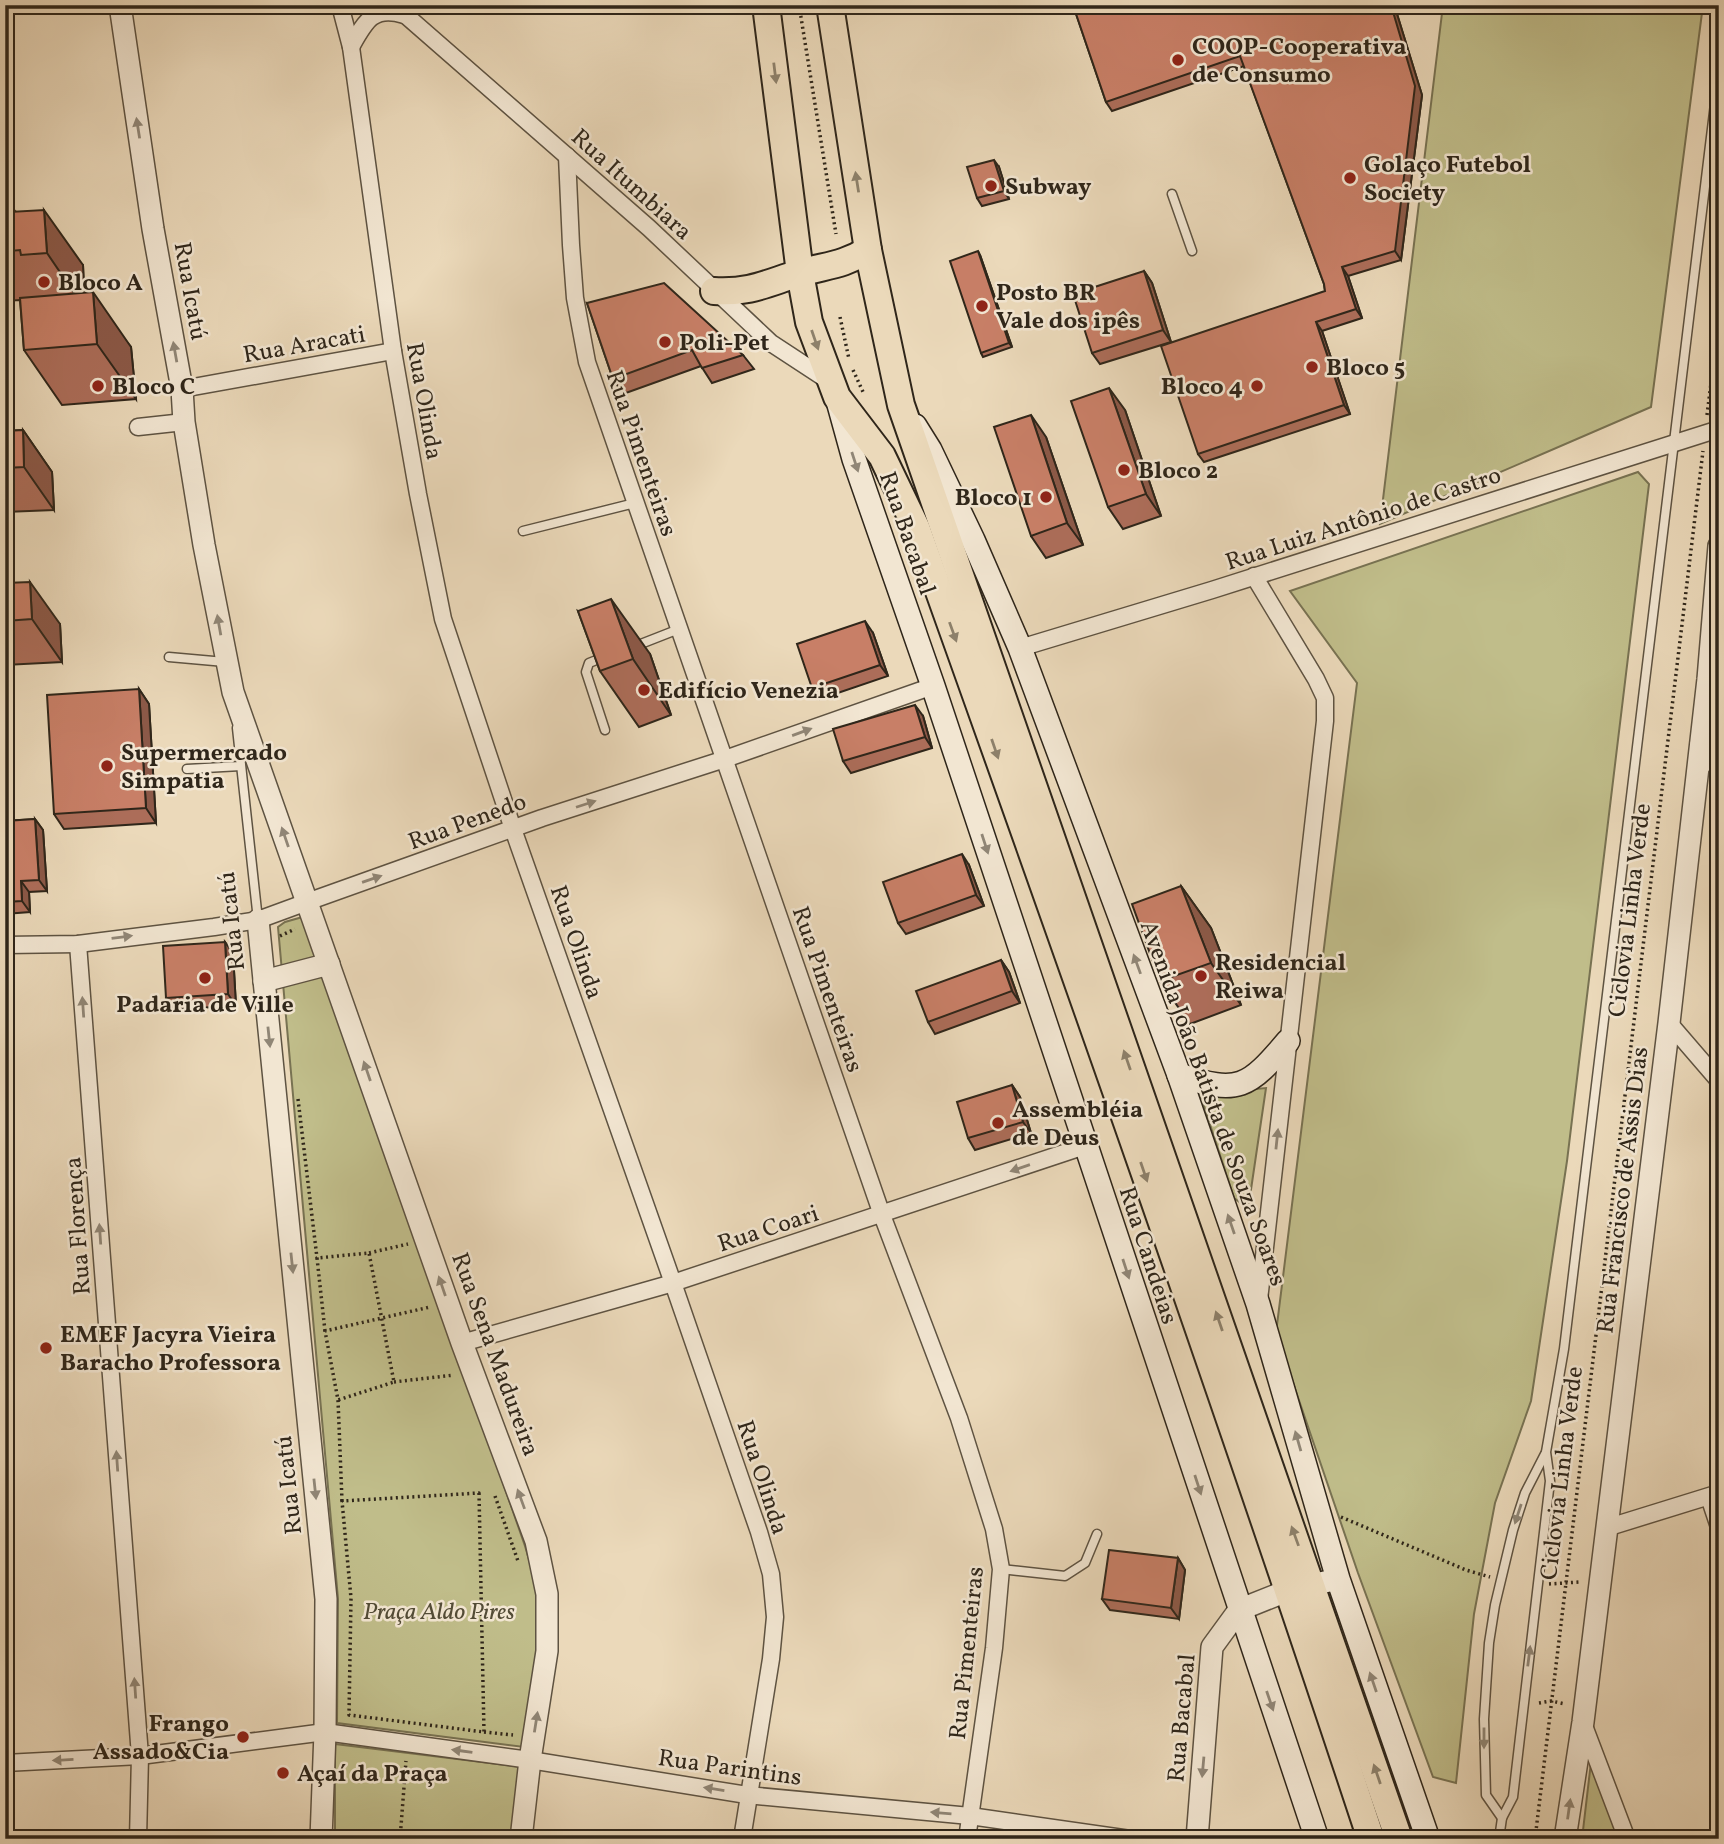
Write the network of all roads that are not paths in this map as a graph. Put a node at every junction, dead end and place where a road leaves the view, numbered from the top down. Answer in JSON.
{"nodes":[{"id":1,"x":120,"y":5,"type":"edge"},
{"id":2,"x":340,"y":5,"type":"edge"},
{"id":3,"x":830,"y":5,"type":"edge"},
{"id":4,"x":400,"y":10,"type":"edge"},
{"id":5,"x":762,"y":10,"type":"edge"},
{"id":6,"x":351,"y":47,"type":"junction"},
{"id":7,"x":1719,"y":71,"type":"edge"},
{"id":8,"x":567,"y":156,"type":"junction"},
{"id":9,"x":1172,"y":194,"type":"dead end"},
{"id":10,"x":867,"y":250,"type":"junction"},
{"id":11,"x":1192,"y":251,"type":"dead end"},
{"id":12,"x":800,"y":273,"type":"junction"},
{"id":13,"x":714,"y":291,"type":"junction"},
{"id":14,"x":393,"y":351,"type":"junction"},
{"id":15,"x":182,"y":389,"type":"junction"},
{"id":16,"x":833,"y":389,"type":"junction"},
{"id":17,"x":901,"y":405,"type":"junction"},
{"id":18,"x":184,"y":422,"type":"junction"},
{"id":19,"x":138,"y":426,"type":"dead end"},
{"id":20,"x":1712,"y":431,"type":"edge"},
{"id":21,"x":1673,"y":443,"type":"junction"},
{"id":22,"x":635,"y":503,"type":"junction"},
{"id":23,"x":523,"y":531,"type":"dead end"},
{"id":24,"x":1719,"y":546,"type":"edge"},
{"id":25,"x":1254,"y":576,"type":"junction"},
{"id":26,"x":679,"y":629,"type":"junction"},
{"id":27,"x":1020,"y":648,"type":"junction"},
{"id":28,"x":623,"y":650,"type":"edge"},
{"id":29,"x":612,"y":654,"type":"edge"},
{"id":30,"x":169,"y":657,"type":"dead end"},
{"id":31,"x":225,"y":662,"type":"junction"},
{"id":32,"x":1715,"y":679,"type":"edge"},
{"id":33,"x":933,"y":686,"type":"junction"},
{"id":34,"x":233,"y":692,"type":"junction"},
{"id":35,"x":605,"y":730,"type":"edge"},
{"id":36,"x":1701,"y":744,"type":"junction"},
{"id":37,"x":725,"y":759,"type":"junction"},
{"id":38,"x":241,"y":766,"type":"junction"},
{"id":39,"x":1719,"y":767,"type":"edge"},
{"id":40,"x":187,"y":769,"type":"dead end"},
{"id":41,"x":513,"y":829,"type":"junction"},
{"id":42,"x":307,"y":902,"type":"junction"},
{"id":43,"x":258,"y":920,"type":"junction"},
{"id":44,"x":78,"y":944,"type":"junction"},
{"id":45,"x":5,"y":946,"type":"edge"},
{"id":46,"x":329,"y":964,"type":"junction"},
{"id":47,"x":264,"y":981,"type":"junction"},
{"id":48,"x":1669,"y":1023,"type":"junction"},
{"id":49,"x":1288,"y":1041,"type":"junction"},
{"id":50,"x":1178,"y":1075,"type":"junction"},
{"id":51,"x":1719,"y":1082,"type":"edge"},
{"id":52,"x":1085,"y":1146,"type":"junction"},
{"id":53,"x":882,"y":1215,"type":"junction"},
{"id":54,"x":673,"y":1283,"type":"junction"},
{"id":55,"x":1258,"y":1304,"type":"junction"},
{"id":56,"x":462,"y":1343,"type":"junction"},
{"id":57,"x":1546,"y":1452,"type":"junction"},
{"id":58,"x":1714,"y":1495,"type":"edge"},
{"id":59,"x":1719,"y":1527,"type":"edge"},
{"id":60,"x":1606,"y":1528,"type":"junction"},
{"id":61,"x":1097,"y":1534,"type":"dead end"},
{"id":62,"x":1001,"y":1569,"type":"junction"},
{"id":63,"x":1338,"y":1579,"type":"junction"},
{"id":64,"x":1301,"y":1587,"type":"junction"},
{"id":65,"x":1239,"y":1610,"type":"junction"},
{"id":66,"x":1584,"y":1715,"type":"junction"},
{"id":67,"x":325,"y":1731,"type":"junction"},
{"id":68,"x":140,"y":1756,"type":"junction"},
{"id":69,"x":530,"y":1760,"type":"junction"},
{"id":70,"x":5,"y":1763,"type":"edge"},
{"id":71,"x":747,"y":1795,"type":"junction"},
{"id":72,"x":970,"y":1816,"type":"junction"},
{"id":73,"x":1502,"y":1818,"type":"junction"},
{"id":74,"x":138,"y":1839,"type":"edge"},
{"id":75,"x":321,"y":1839,"type":"edge"},
{"id":76,"x":521,"y":1839,"type":"edge"},
{"id":77,"x":742,"y":1839,"type":"edge"},
{"id":78,"x":967,"y":1839,"type":"edge"},
{"id":79,"x":1130,"y":1839,"type":"edge"},
{"id":80,"x":1197,"y":1839,"type":"edge"},
{"id":81,"x":1317,"y":1839,"type":"edge"},
{"id":82,"x":1371,"y":1839,"type":"edge"},
{"id":83,"x":1399,"y":1839,"type":"edge"},
{"id":84,"x":1428,"y":1839,"type":"edge"},
{"id":85,"x":1499,"y":1839,"type":"edge"},
{"id":86,"x":1565,"y":1839,"type":"edge"},
{"id":87,"x":1627,"y":1839,"type":"edge"}],
"edges":[{"from":15,"to":1,"type":"street","name":"Rua Icatú","one_way":true},
{"from":2,"to":6,"type":"street","name":"Rua Olinda"},
{"from":10,"to":3,"type":"main road","one_way":true},
{"from":4,"to":6,"type":"street"},
{"from":4,"to":8,"type":"street","name":"Rua Itumbiara"},
{"from":5,"to":12,"type":"main road","one_way":true},
{"from":6,"to":14,"type":"street","name":"Rua Olinda"},
{"from":7,"to":21,"type":"lane"},
{"from":8,"to":13,"type":"street","name":"Rua Itumbiara"},
{"from":8,"to":22,"type":"street","name":"Rua Pimenteiras"},
{"from":9,"to":11,"type":"lane"},
{"from":10,"to":12,"type":"main road"},
{"from":10,"to":17,"type":"main road"},
{"from":12,"to":13,"type":"main road"},
{"from":12,"to":16,"type":"main road","one_way":true},
{"from":13,"to":16,"type":"street","name":"Rua Itumbiara"},
{"from":14,"to":15,"type":"street","name":"Rua Aracati"},
{"from":14,"to":41,"type":"street","name":"Rua Olinda"},
{"from":15,"to":18,"type":"street","name":"Rua Icatú"},
{"from":16,"to":33,"type":"main road","name":"Rua Bacabal","one_way":true},
{"from":16,"to":64,"type":"main road","one_way":true},
{"from":17,"to":27,"type":"main road","name":"Avenida João Batista de Souza Soares"},
{"from":64,"to":17,"type":"main road","one_way":true},
{"from":18,"to":19,"type":"street"},
{"from":31,"to":18,"type":"street","name":"Rua Icatú","one_way":true},
{"from":20,"to":21,"type":"street","name":"Rua Luiz Antônio de Castro"},
{"from":21,"to":25,"type":"street","name":"Rua Luiz Antônio de Castro"},
{"from":21,"to":57,"type":"lane"},
{"from":22,"to":23,"type":"lane"},
{"from":22,"to":26,"type":"street","name":"Rua Pimenteiras"},
{"from":24,"to":32,"type":"street","name":"Rua Francisco de Assis Dias"},
{"from":25,"to":27,"type":"street","name":"Rua Luiz Antônio de Castro"},
{"from":25,"to":49,"type":"street"},
{"from":26,"to":28,"type":"lane"},
{"from":26,"to":37,"type":"street","name":"Rua Pimenteiras"},
{"from":50,"to":27,"type":"main road","name":"Avenida João Batista de Souza Soares","one_way":true},
{"from":29,"to":35,"type":"lane"},
{"from":30,"to":31,"type":"lane"},
{"from":31,"to":34,"type":"street","name":"Rua Icatú"},
{"from":32,"to":36,"type":"street","name":"Rua Francisco de Assis Dias"},
{"from":37,"to":33,"type":"street","name":"Rua Penedo","one_way":true},
{"from":33,"to":52,"type":"main road","name":"Rua Candeias","one_way":true},
{"from":34,"to":38,"type":"lane","name":"Rua Icatú"},
{"from":42,"to":34,"type":"street","name":"Rua Sena Madureira","one_way":true},
{"from":36,"to":39,"type":"street"},
{"from":36,"to":48,"type":"street","name":"Rua Francisco de Assis Dias"},
{"from":41,"to":37,"type":"street","name":"Rua Penedo","one_way":true},
{"from":37,"to":53,"type":"street","name":"Rua Pimenteiras"},
{"from":38,"to":40,"type":"lane"},
{"from":38,"to":43,"type":"lane","name":"Rua Icatú"},
{"from":42,"to":41,"type":"street","name":"Rua Penedo","one_way":true},
{"from":41,"to":54,"type":"street","name":"Rua Olinda"},
{"from":42,"to":43,"type":"street","name":"Rua Penedo"},
{"from":42,"to":46,"type":"street","name":"Rua Sena Madureira"},
{"from":44,"to":43,"type":"street","name":"Rua Penedo","one_way":true},
{"from":43,"to":47,"type":"street","name":"Rua Icatú"},
{"from":44,"to":45,"type":"street","name":"Rua Penedo"},
{"from":68,"to":44,"type":"street","name":"Rua Florença","one_way":true},
{"from":46,"to":47,"type":"street"},
{"from":56,"to":46,"type":"street","name":"Rua Sena Madureira","one_way":true},
{"from":47,"to":67,"type":"street","name":"Rua Icatú","one_way":true},
{"from":48,"to":51,"type":"street"},
{"from":48,"to":60,"type":"street","name":"Rua Francisco de Assis Dias"},
{"from":49,"to":50,"type":"main road"},
{"from":55,"to":49,"type":"street","one_way":true},
{"from":55,"to":50,"type":"main road","name":"Avenida João Batista de Souza Soares","one_way":true},
{"from":52,"to":53,"type":"street","name":"Rua Coari","one_way":true},
{"from":52,"to":65,"type":"main road","name":"Rua Candeias","one_way":true},
{"from":53,"to":54,"type":"street","name":"Rua Coari"},
{"from":53,"to":62,"type":"street","name":"Rua Pimenteiras"},
{"from":54,"to":56,"type":"street","name":"Rua Coari"},
{"from":54,"to":71,"type":"street","name":"Rua Olinda"},
{"from":63,"to":55,"type":"main road","name":"Avenida João Batista de Souza Soares","one_way":true},
{"from":69,"to":56,"type":"street","name":"Rua Sena Madureira","one_way":true},
{"from":73,"to":57,"type":"lane","one_way":true},
{"from":57,"to":73,"type":"lane","one_way":true},
{"from":58,"to":59,"type":"street"},
{"from":58,"to":60,"type":"street"},
{"from":60,"to":66,"type":"street","name":"Rua Francisco de Assis Dias"},
{"from":61,"to":62,"type":"lane"},
{"from":62,"to":72,"type":"street","name":"Rua Pimenteiras"},
{"from":63,"to":64,"type":"street"},
{"from":84,"to":63,"type":"main road","name":"Avenida João Batista de Souza Soares","one_way":true},
{"from":64,"to":65,"type":"street"},
{"from":64,"to":82,"type":"main road"},
{"from":83,"to":64,"type":"main road","one_way":true},
{"from":65,"to":80,"type":"street","name":"Rua Bacabal","one_way":true},
{"from":65,"to":81,"type":"main road","name":"Rua Candeias","one_way":true},
{"from":86,"to":66,"type":"street","name":"Rua Francisco de Assis Dias","one_way":true},
{"from":66,"to":87,"type":"street"},
{"from":67,"to":68,"type":"street","name":"Rua Parintins"},
{"from":69,"to":67,"type":"street","name":"Rua Parintins","one_way":true},
{"from":67,"to":75,"type":"street","name":"Rua Icatú"},
{"from":68,"to":70,"type":"street","name":"Rua Parintins","one_way":true},
{"from":68,"to":74,"type":"street","name":"Rua Florença"},
{"from":71,"to":69,"type":"street","name":"Rua Parintins","one_way":true},
{"from":69,"to":76,"type":"street","name":"Rua Sena Madureira"},
{"from":72,"to":71,"type":"street","name":"Rua Parintins","one_way":true},
{"from":71,"to":77,"type":"street","name":"Rua Olinda"},
{"from":72,"to":78,"type":"street","name":"Rua Pimenteiras"},
{"from":72,"to":79,"type":"street","name":"Rua Parintins"},
{"from":73,"to":85,"type":"lane"}]}
